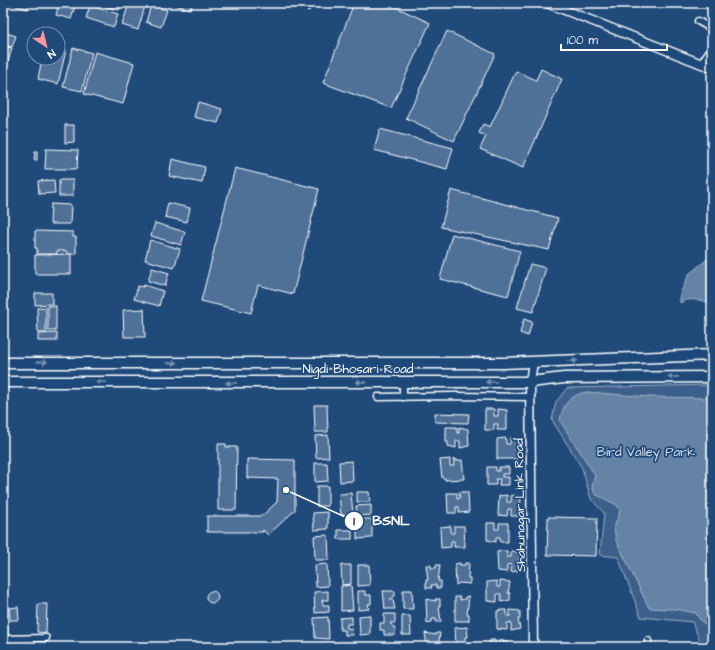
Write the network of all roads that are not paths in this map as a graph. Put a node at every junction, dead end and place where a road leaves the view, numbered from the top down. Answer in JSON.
{"nodes":[{"id":1,"x":547,"y":3,"type":"edge"},
{"id":2,"x":698,"y":22,"type":"dead end"},
{"id":3,"x":712,"y":29,"type":"edge"},
{"id":4,"x":712,"y":47,"type":"edge"},
{"id":5,"x":701,"y":64,"type":"junction"},
{"id":6,"x":712,"y":68,"type":"edge"},
{"id":7,"x":712,"y":355,"type":"edge"},
{"id":8,"x":3,"y":362,"type":"edge"},
{"id":9,"x":533,"y":362,"type":"junction"},
{"id":10,"x":712,"y":377,"type":"edge"},
{"id":11,"x":3,"y":382,"type":"edge"},
{"id":12,"x":403,"y":382,"type":"junction"},
{"id":13,"x":455,"y":382,"type":"junction"},
{"id":14,"x":530,"y":382,"type":"junction"},
{"id":15,"x":455,"y":396,"type":"junction"},
{"id":16,"x":378,"y":397,"type":"dead end"},
{"id":17,"x":403,"y":397,"type":"junction"},
{"id":18,"x":531,"y":397,"type":"junction"},
{"id":19,"x":46,"y":638,"type":"dead end"},
{"id":20,"x":6,"y":639,"type":"edge"},
{"id":21,"x":8,"y":647,"type":"edge"},
{"id":22,"x":533,"y":647,"type":"edge"}],
"edges":[{"from":1,"to":5,"type":"street"},
{"from":2,"to":3,"type":"street"},
{"from":4,"to":5,"type":"street"},
{"from":5,"to":6,"type":"street"},
{"from":9,"to":7,"type":"main road","name":"Nigdi Bhosari Road","one_way":true},
{"from":8,"to":9,"type":"main road","name":"Nigdi Bhosari Road","one_way":true},
{"from":9,"to":14,"type":"street","name":"Shahunagar Link Road"},
{"from":10,"to":14,"type":"main road","name":"Nigdi Bhosari Road","one_way":true},
{"from":12,"to":11,"type":"main road","name":"Nigdi Bhosari Road","one_way":true},
{"from":12,"to":13,"type":"main road","name":"Nigdi Bhosari Road"},
{"from":12,"to":17,"type":"street"},
{"from":14,"to":13,"type":"main road","name":"Nigdi Bhosari Road","one_way":true},
{"from":13,"to":15,"type":"street"},
{"from":14,"to":18,"type":"street","name":"Shahunagar Link Road"},
{"from":15,"to":17,"type":"street"},
{"from":15,"to":18,"type":"street"},
{"from":16,"to":17,"type":"street"},
{"from":18,"to":22,"type":"street","name":"Shahunagar Link Road"},
{"from":19,"to":20,"type":"street"},
{"from":20,"to":21,"type":"street"}]}
